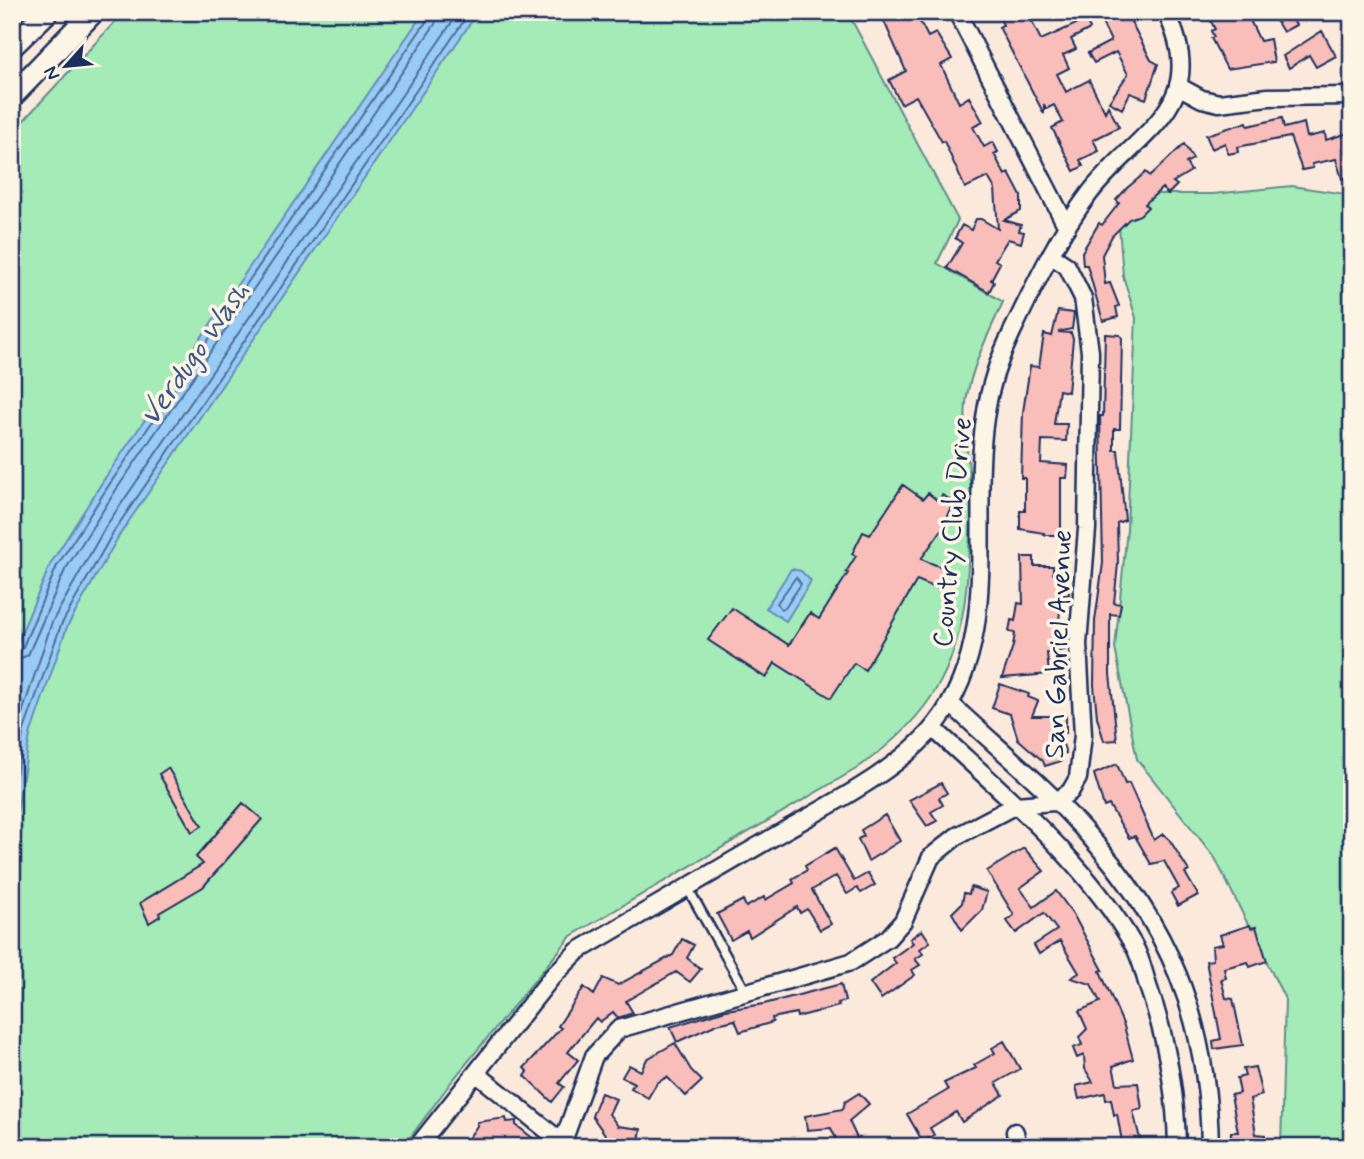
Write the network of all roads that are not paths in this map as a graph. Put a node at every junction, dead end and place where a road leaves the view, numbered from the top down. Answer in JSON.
{"nodes":[{"id":1,"x":47,"y":12,"type":"edge"},
{"id":2,"x":957,"y":12,"type":"edge"},
{"id":3,"x":1166,"y":12,"type":"edge"},
{"id":4,"x":92,"y":13,"type":"edge"},
{"id":5,"x":12,"y":46,"type":"edge"},
{"id":6,"x":1178,"y":86,"type":"junction"},
{"id":7,"x":12,"y":96,"type":"edge"},
{"id":8,"x":1352,"y":96,"type":"edge"},
{"id":9,"x":1067,"y":226,"type":"junction"},
{"id":10,"x":1052,"y":256,"type":"junction"},
{"id":11,"x":950,"y":704,"type":"junction"},
{"id":12,"x":933,"y":728,"type":"junction"},
{"id":13,"x":1054,"y":802,"type":"junction"},
{"id":14,"x":1016,"y":805,"type":"junction"},
{"id":15,"x":687,"y":887,"type":"junction"},
{"id":16,"x":746,"y":992,"type":"junction"},
{"id":17,"x":477,"y":1074,"type":"junction"},
{"id":18,"x":564,"y":1146,"type":"edge"},
{"id":19,"x":417,"y":1147,"type":"edge"},
{"id":20,"x":1177,"y":1147,"type":"edge"},
{"id":21,"x":1210,"y":1147,"type":"edge"}],
"edges":[{"from":1,"to":5,"type":"main road"},
{"from":2,"to":9,"type":"street"},
{"from":3,"to":6,"type":"street","name":"Country Club Drive"},
{"from":4,"to":7,"type":"main road"},
{"from":6,"to":8,"type":"street"},
{"from":6,"to":9,"type":"street","name":"Country Club Drive"},
{"from":9,"to":10,"type":"street","name":"Country Club Drive"},
{"from":10,"to":11,"type":"street","name":"Country Club Drive"},
{"from":10,"to":13,"type":"street","name":"San Gabriel Avenue"},
{"from":11,"to":12,"type":"street","name":"Country Club Drive"},
{"from":11,"to":13,"type":"street"},
{"from":12,"to":14,"type":"street"},
{"from":12,"to":15,"type":"street","name":"Country Club Drive"},
{"from":13,"to":14,"type":"street","name":"San Gabriel Avenue"},
{"from":13,"to":21,"type":"street"},
{"from":14,"to":16,"type":"street","name":"San Gabriel Avenue"},
{"from":14,"to":20,"type":"street"},
{"from":15,"to":16,"type":"lane"},
{"from":15,"to":17,"type":"street","name":"Country Club Drive"},
{"from":16,"to":18,"type":"street","name":"San Gabriel Avenue"},
{"from":17,"to":18,"type":"street"},
{"from":17,"to":19,"type":"street","name":"Country Club Drive"}]}
